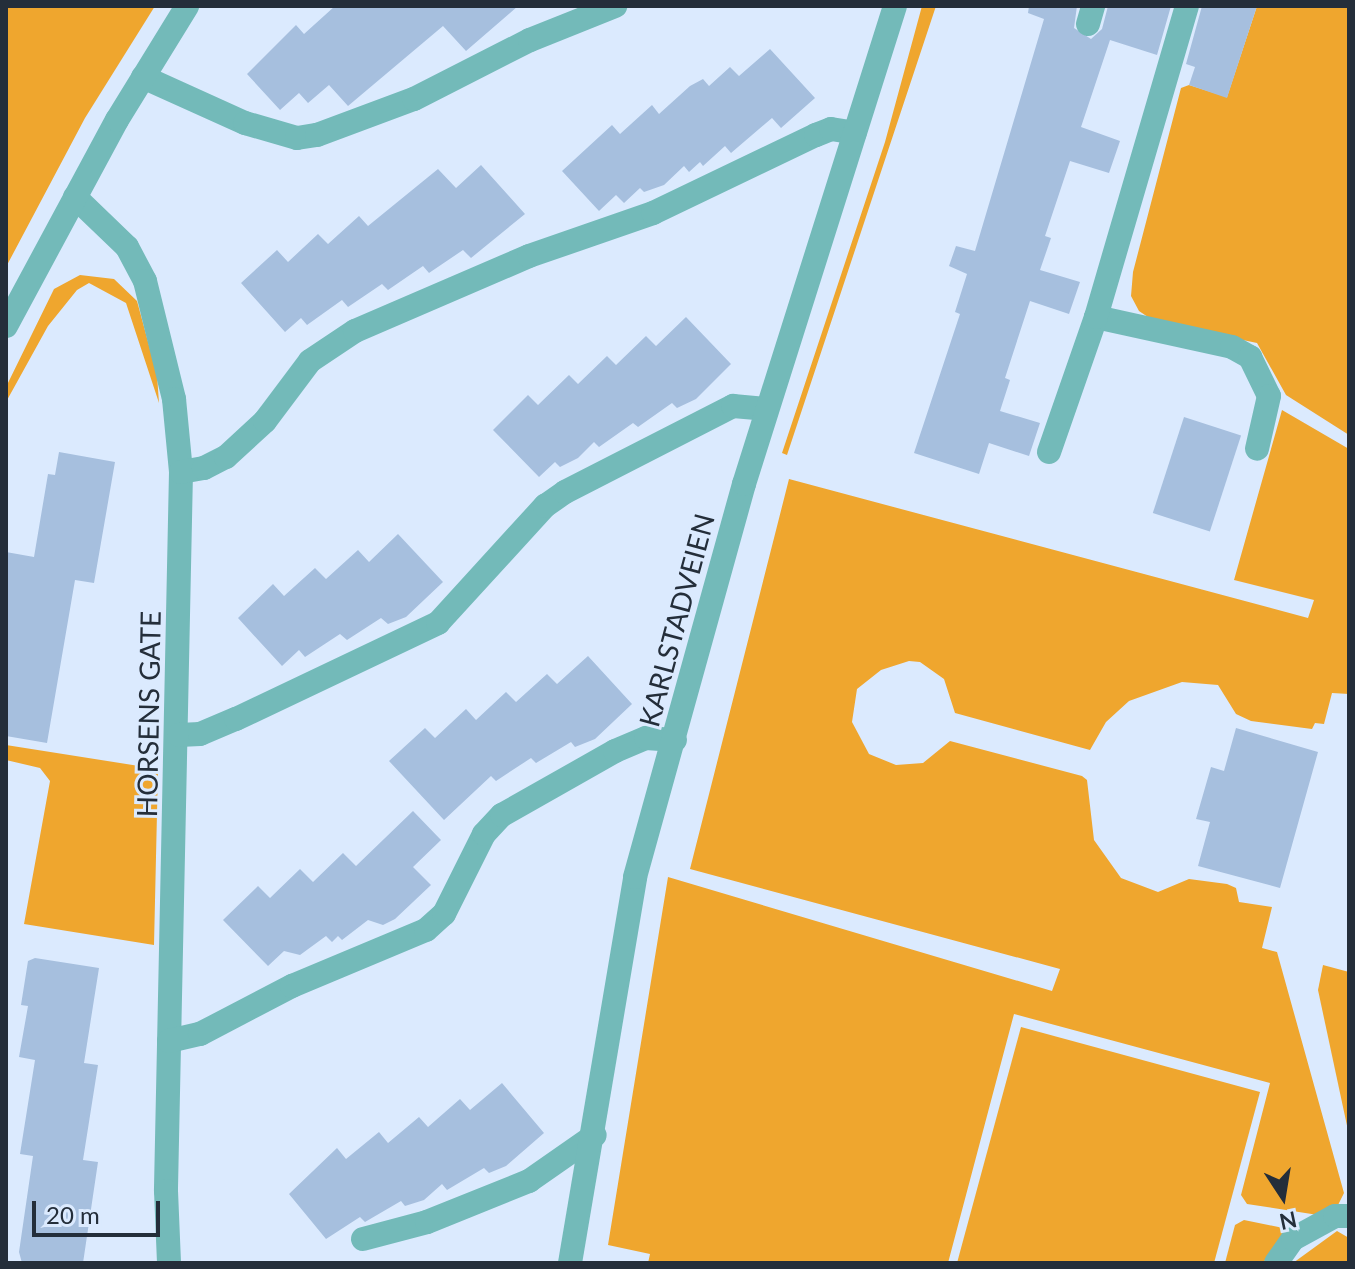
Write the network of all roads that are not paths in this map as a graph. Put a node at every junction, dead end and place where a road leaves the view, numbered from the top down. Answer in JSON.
{"nodes":[{"id":1,"x":187,"y":6,"type":"edge"},
{"id":2,"x":615,"y":6,"type":"edge"},
{"id":3,"x":895,"y":6,"type":"edge"},
{"id":4,"x":1187,"y":6,"type":"edge"},
{"id":5,"x":143,"y":77,"type":"junction"},
{"id":6,"x":855,"y":133,"type":"junction"},
{"id":7,"x":75,"y":197,"type":"junction"},
{"id":8,"x":1096,"y":317,"type":"junction"},
{"id":9,"x":6,"y":326,"type":"edge"},
{"id":10,"x":767,"y":409,"type":"junction"},
{"id":11,"x":1257,"y":449,"type":"dead end"},
{"id":12,"x":1049,"y":452,"type":"dead end"},
{"id":13,"x":181,"y":472,"type":"junction"},
{"id":14,"x":179,"y":735,"type":"junction"},
{"id":15,"x":675,"y":740,"type":"junction"},
{"id":16,"x":169,"y":1041,"type":"junction"},
{"id":17,"x":595,"y":1135,"type":"junction"},
{"id":18,"x":1349,"y":1216,"type":"edge"},
{"id":19,"x":363,"y":1239,"type":"dead end"},
{"id":20,"x":169,"y":1263,"type":"edge"},
{"id":21,"x":570,"y":1263,"type":"edge"},
{"id":22,"x":1276,"y":1263,"type":"edge"}],
"edges":[{"from":1,"to":5,"type":"street"},
{"from":2,"to":5,"type":"street"},
{"from":3,"to":6,"type":"street","name":"KARLSTADVEIEN"},
{"from":4,"to":8,"type":"street"},
{"from":5,"to":7,"type":"street"},
{"from":6,"to":10,"type":"street","name":"KARLSTADVEIEN"},
{"from":6,"to":13,"type":"street"},
{"from":7,"to":9,"type":"street"},
{"from":7,"to":13,"type":"street","name":"HORSENS GATE"},
{"from":8,"to":11,"type":"street"},
{"from":8,"to":12,"type":"street"},
{"from":10,"to":14,"type":"street"},
{"from":10,"to":15,"type":"street","name":"KARLSTADVEIEN"},
{"from":13,"to":14,"type":"street","name":"HORSENS GATE"},
{"from":14,"to":16,"type":"street","name":"HORSENS GATE"},
{"from":15,"to":16,"type":"street"},
{"from":15,"to":17,"type":"street","name":"KARLSTADVEIEN"},
{"from":16,"to":20,"type":"street","name":"HORSENS GATE"},
{"from":17,"to":19,"type":"street"},
{"from":17,"to":21,"type":"street","name":"KARLSTADVEIEN"},
{"from":18,"to":22,"type":"street"}]}
